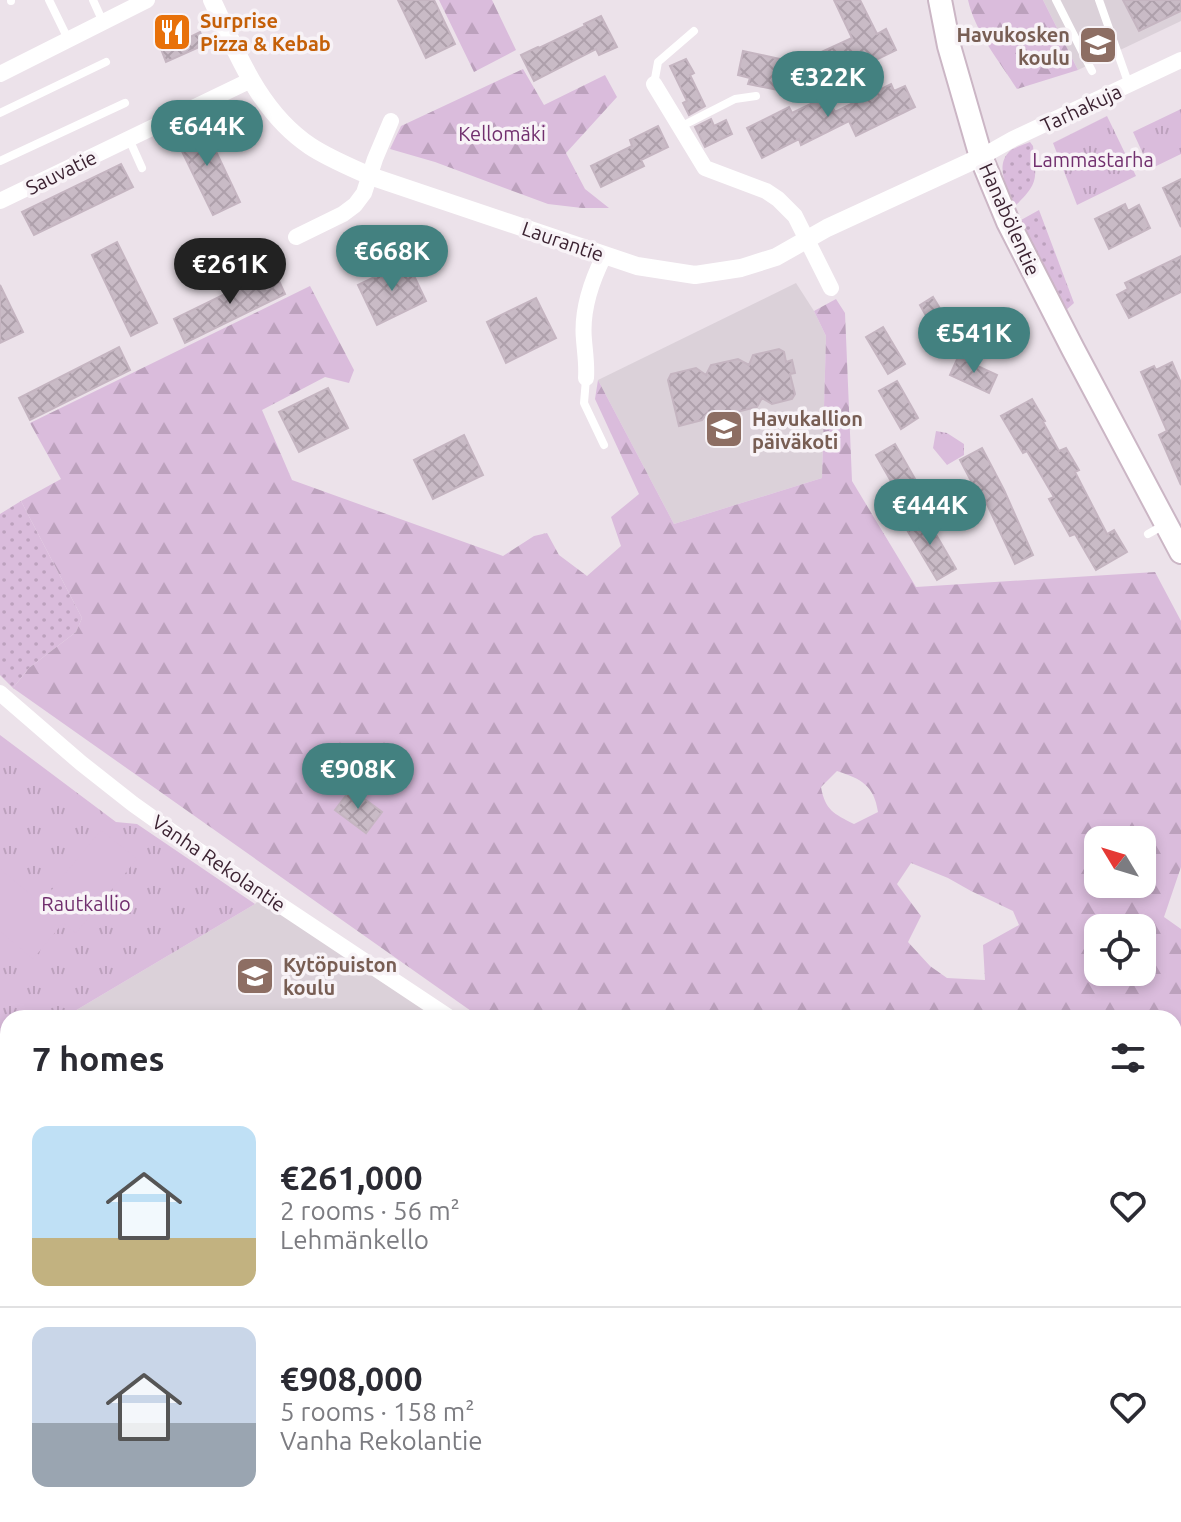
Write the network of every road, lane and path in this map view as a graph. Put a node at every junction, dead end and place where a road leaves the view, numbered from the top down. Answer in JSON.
{"nodes":[{"id":1,"x":49,"y":0,"type":"edge"},
{"id":2,"x":93,"y":0,"type":"edge"},
{"id":3,"x":212,"y":0,"type":"edge"},
{"id":4,"x":940,"y":0,"type":"edge"},
{"id":5,"x":1056,"y":0,"type":"edge"},
{"id":6,"x":1099,"y":0,"type":"edge"},
{"id":7,"x":142,"y":1,"type":"edge"},
{"id":8,"x":103,"y":22,"type":"junction"},
{"id":9,"x":694,"y":31,"type":"dead end"},
{"id":10,"x":68,"y":39,"type":"junction"},
{"id":11,"x":1181,"y":60,"type":"edge"},
{"id":12,"x":106,"y":62,"type":"dead end"},
{"id":13,"x":1092,"y":71,"type":"dead end"},
{"id":14,"x":0,"y":74,"type":"edge"},
{"id":15,"x":251,"y":80,"type":"junction"},
{"id":16,"x":654,"y":84,"type":"joint"},
{"id":17,"x":1129,"y":85,"type":"junction"},
{"id":18,"x":756,"y":96,"type":"dead end"},
{"id":19,"x":125,"y":103,"type":"dead end"},
{"id":20,"x":0,"y":113,"type":"edge"},
{"id":21,"x":391,"y":121,"type":"dead end"},
{"id":22,"x":680,"y":127,"type":"junction"},
{"id":23,"x":129,"y":139,"type":"junction"},
{"id":24,"x":981,"y":157,"type":"junction"},
{"id":25,"x":0,"y":161,"type":"edge"},
{"id":26,"x":142,"y":168,"type":"dead end"},
{"id":27,"x":370,"y":176,"type":"junction"},
{"id":28,"x":2,"y":196,"type":"edge"},
{"id":29,"x":296,"y":237,"type":"dead end"},
{"id":30,"x":807,"y":238,"type":"junction"},
{"id":31,"x":604,"y":256,"type":"junction"},
{"id":32,"x":831,"y":288,"type":"dead end"},
{"id":33,"x":586,"y":378,"type":"joint"},
{"id":34,"x":604,"y":445,"type":"dead end"},
{"id":35,"x":1181,"y":552,"type":"edge"},
{"id":36,"x":0,"y":693,"type":"edge"},
{"id":37,"x":438,"y":1010,"type":"edge"}],
"edges":[{"from":1,"to":10,"type":"lane"},
{"from":2,"to":8,"type":"lane"},
{"from":3,"to":15,"type":"street","name":"Laurantie"},
{"from":4,"to":24,"type":"main road","name":"Hanabölentie"},
{"from":5,"to":13,"type":"lane"},
{"from":6,"to":17,"type":"lane"},
{"from":7,"to":8,"type":"street"},
{"from":8,"to":10,"type":"street"},
{"from":9,"to":16,"type":"lane"},
{"from":10,"to":14,"type":"street"},
{"from":11,"to":17,"type":"street","name":"Tarhakuja"},
{"from":12,"to":20,"type":"lane"},
{"from":15,"to":23,"type":"street","name":"Sauvatie"},
{"from":15,"to":27,"type":"street","name":"Laurantie"},
{"from":16,"to":22,"type":"street"},
{"from":17,"to":24,"type":"street","name":"Tarhakuja"},
{"from":18,"to":22,"type":"lane"},
{"from":19,"to":25,"type":"lane"},
{"from":21,"to":27,"type":"street"},
{"from":22,"to":30,"type":"street"},
{"from":23,"to":26,"type":"lane"},
{"from":23,"to":28,"type":"street","name":"Sauvatie"},
{"from":24,"to":30,"type":"street","name":"Laurantie"},
{"from":24,"to":35,"type":"main road","name":"Hanabölentie"},
{"from":27,"to":29,"type":"street"},
{"from":27,"to":31,"type":"street","name":"Laurantie"},
{"from":30,"to":31,"type":"street","name":"Laurantie"},
{"from":30,"to":32,"type":"street"},
{"from":31,"to":33,"type":"street"},
{"from":33,"to":34,"type":"lane"},
{"from":36,"to":37,"type":"street","name":"Vanha Rekolantie"}]}
